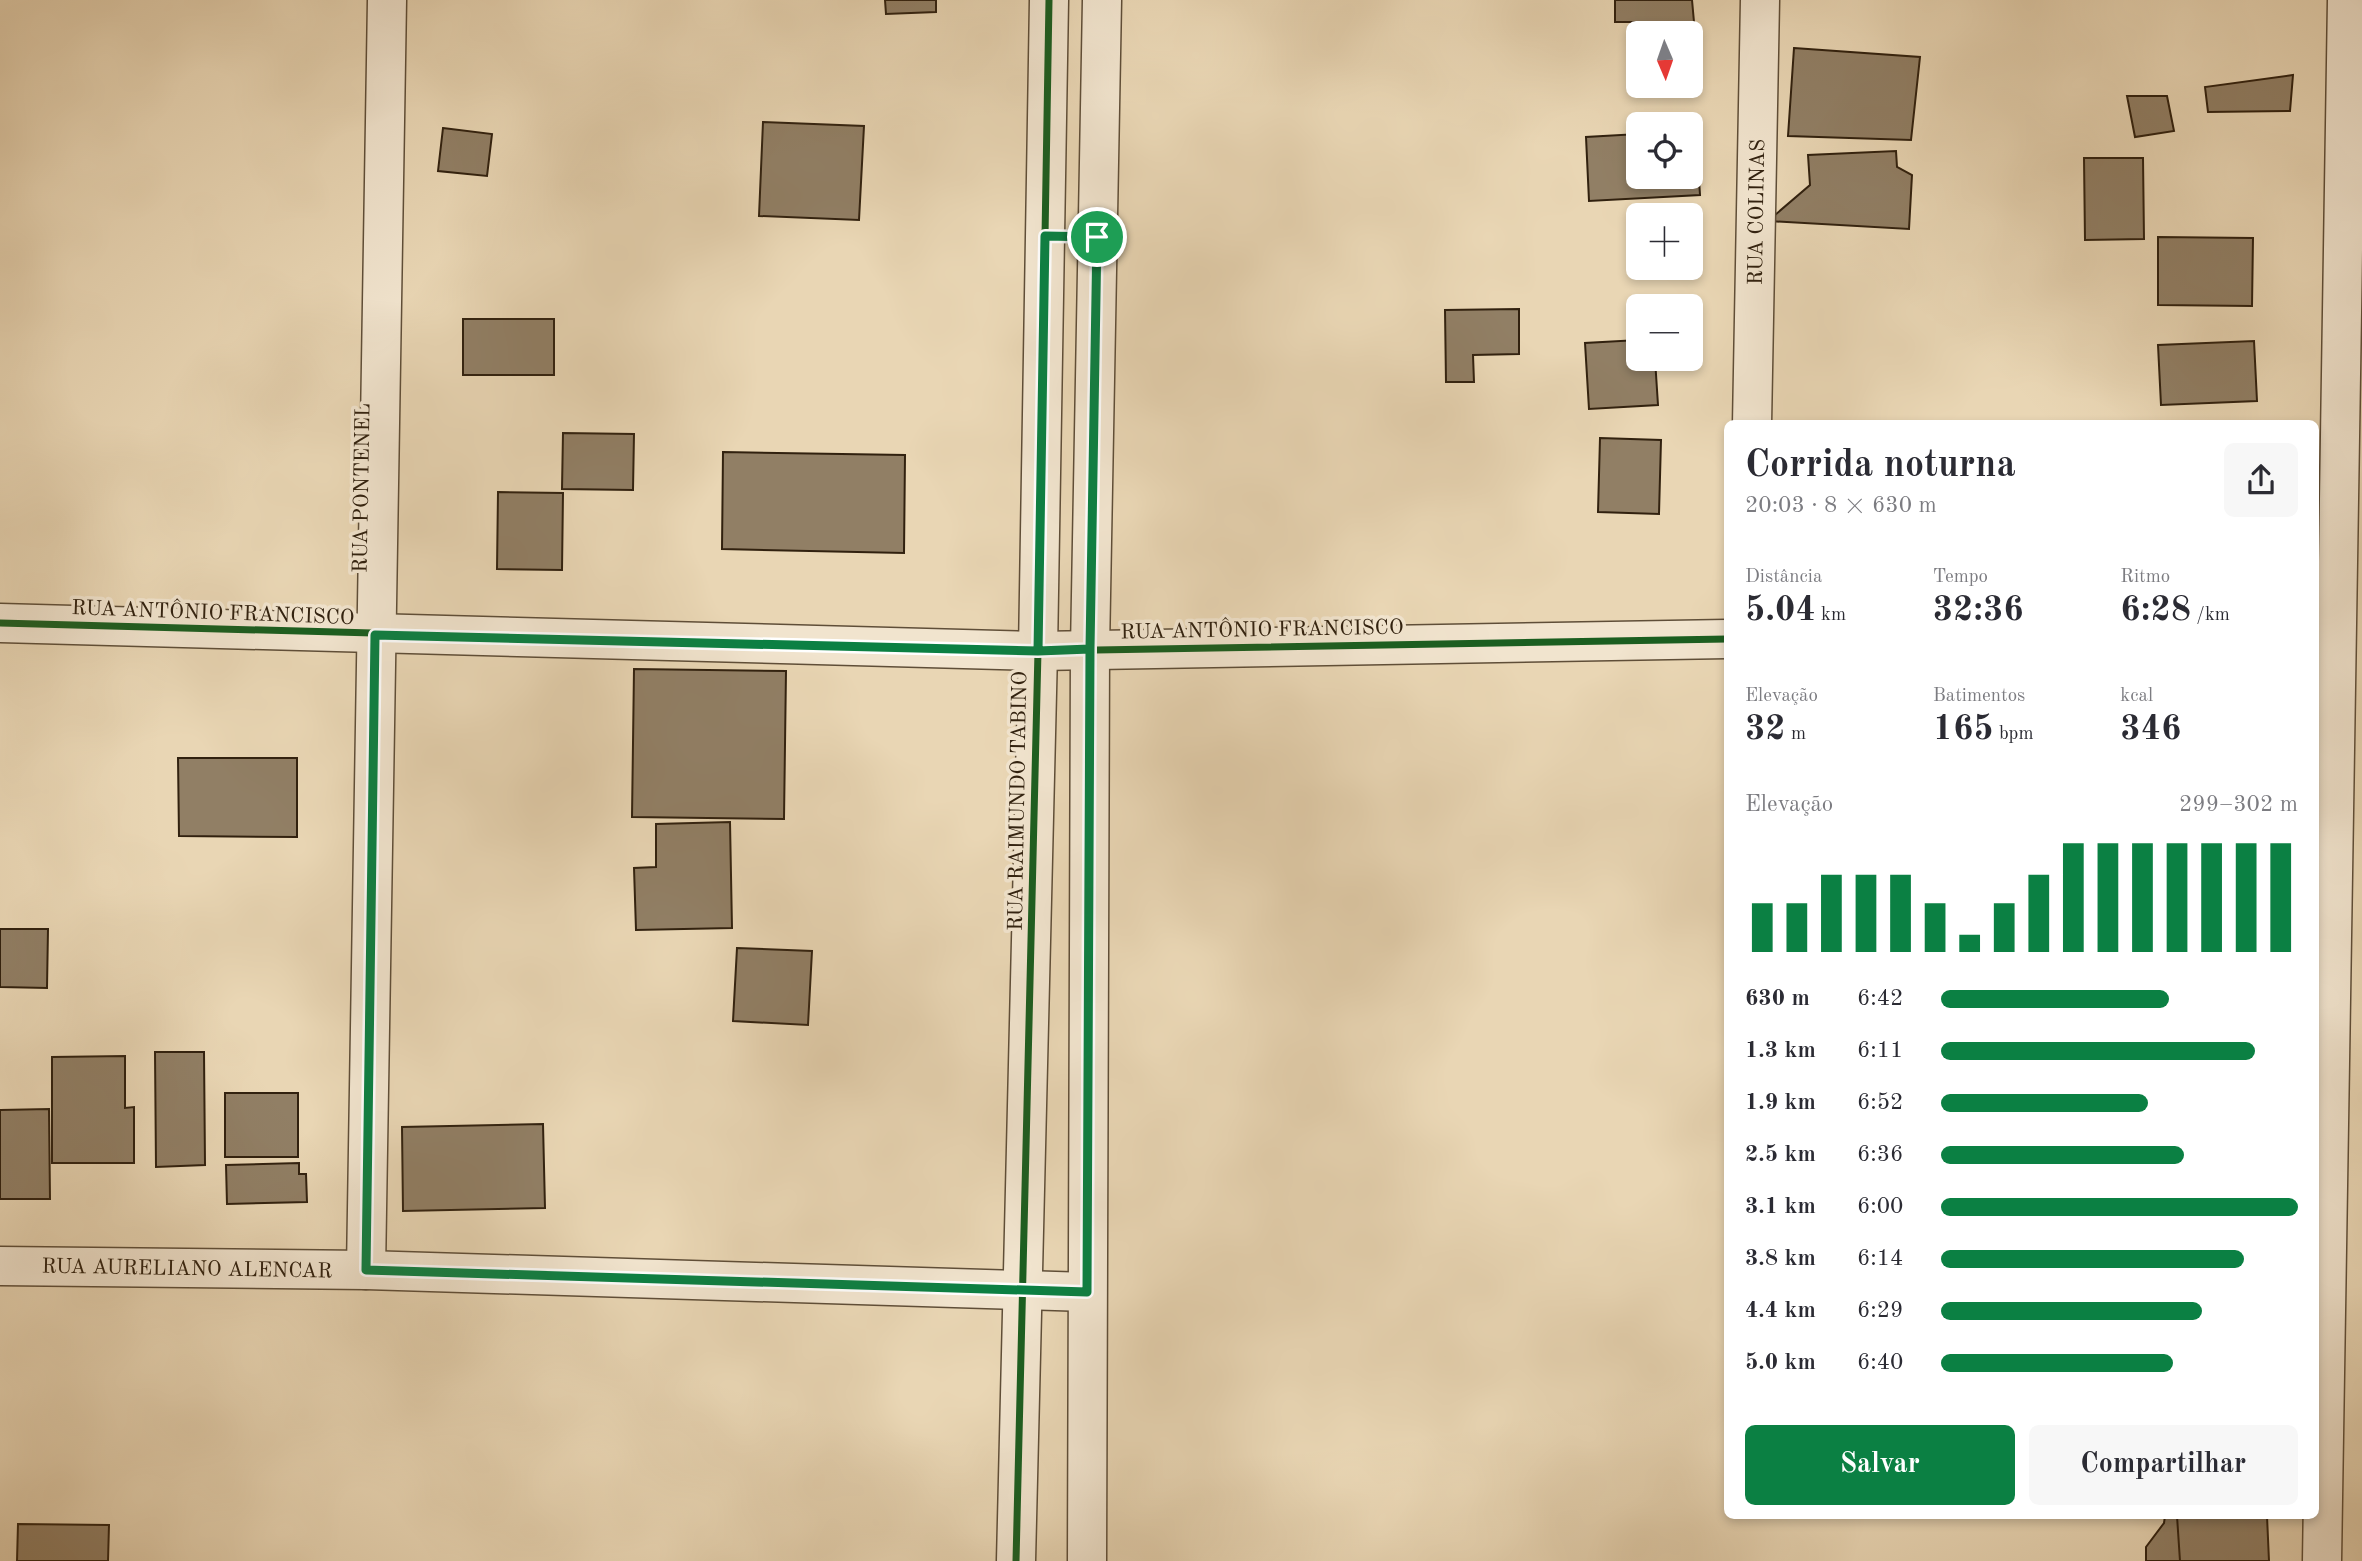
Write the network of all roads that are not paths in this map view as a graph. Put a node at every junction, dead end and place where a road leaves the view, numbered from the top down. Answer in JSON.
{"nodes":[{"id":1,"x":387,"y":0,"type":"edge"},
{"id":2,"x":1049,"y":0,"type":"edge"},
{"id":3,"x":1102,"y":0,"type":"edge"},
{"id":4,"x":1760,"y":0,"type":"edge"},
{"id":5,"x":2347,"y":0,"type":"edge"},
{"id":6,"x":1045,"y":236,"type":"junction"},
{"id":7,"x":1097,"y":237,"type":"junction"},
{"id":8,"x":1752,"y":420,"type":"edge"},
{"id":9,"x":0,"y":623,"type":"edge"},
{"id":10,"x":2338,"y":625,"type":"edge"},
{"id":11,"x":375,"y":635,"type":"junction"},
{"id":12,"x":1724,"y":639,"type":"edge"},
{"id":13,"x":1090,"y":649,"type":"junction"},
{"id":14,"x":1038,"y":651,"type":"junction"},
{"id":15,"x":0,"y":1266,"type":"edge"},
{"id":16,"x":366,"y":1270,"type":"junction"},
{"id":17,"x":1024,"y":1291,"type":"junction"},
{"id":18,"x":1087,"y":1292,"type":"junction"},
{"id":19,"x":1016,"y":1561,"type":"edge"},
{"id":20,"x":1087,"y":1561,"type":"edge"},
{"id":21,"x":2322,"y":1561,"type":"edge"}],
"edges":[{"from":1,"to":11,"type":"street","name":"RUA PONTENEL"},
{"from":2,"to":6,"type":"street","name":"RUA RAIMUNDO TABINO"},
{"from":3,"to":7,"type":"street"},
{"from":4,"to":8,"type":"street","name":"RUA COLINAS"},
{"from":5,"to":10,"type":"street"},
{"from":6,"to":7,"type":"street"},
{"from":6,"to":14,"type":"street","name":"RUA RAIMUNDO TABINO"},
{"from":7,"to":13,"type":"street"},
{"from":9,"to":11,"type":"street","name":"RUA ANTÔNIO FRANCISCO"},
{"from":10,"to":21,"type":"street"},
{"from":11,"to":14,"type":"street","name":"RUA ANTÔNIO FRANCISCO"},
{"from":11,"to":16,"type":"street","name":"RUA PONTENEL"},
{"from":12,"to":13,"type":"street","name":"RUA ANTÔNIO FRANCISCO"},
{"from":13,"to":14,"type":"street","name":"RUA ANTÔNIO FRANCISCO"},
{"from":13,"to":18,"type":"street"},
{"from":14,"to":17,"type":"street","name":"RUA RAIMUNDO TABINO"},
{"from":15,"to":16,"type":"street","name":"RUA AURELIANO ALENCAR"},
{"from":16,"to":17,"type":"street","name":"RUA AURELIANO ALENCAR"},
{"from":17,"to":18,"type":"street","name":"RUA AURELIANO ALENCAR"},
{"from":17,"to":19,"type":"street","name":"RUA RAIMUNDO TABINO"},
{"from":18,"to":20,"type":"street"}]}
